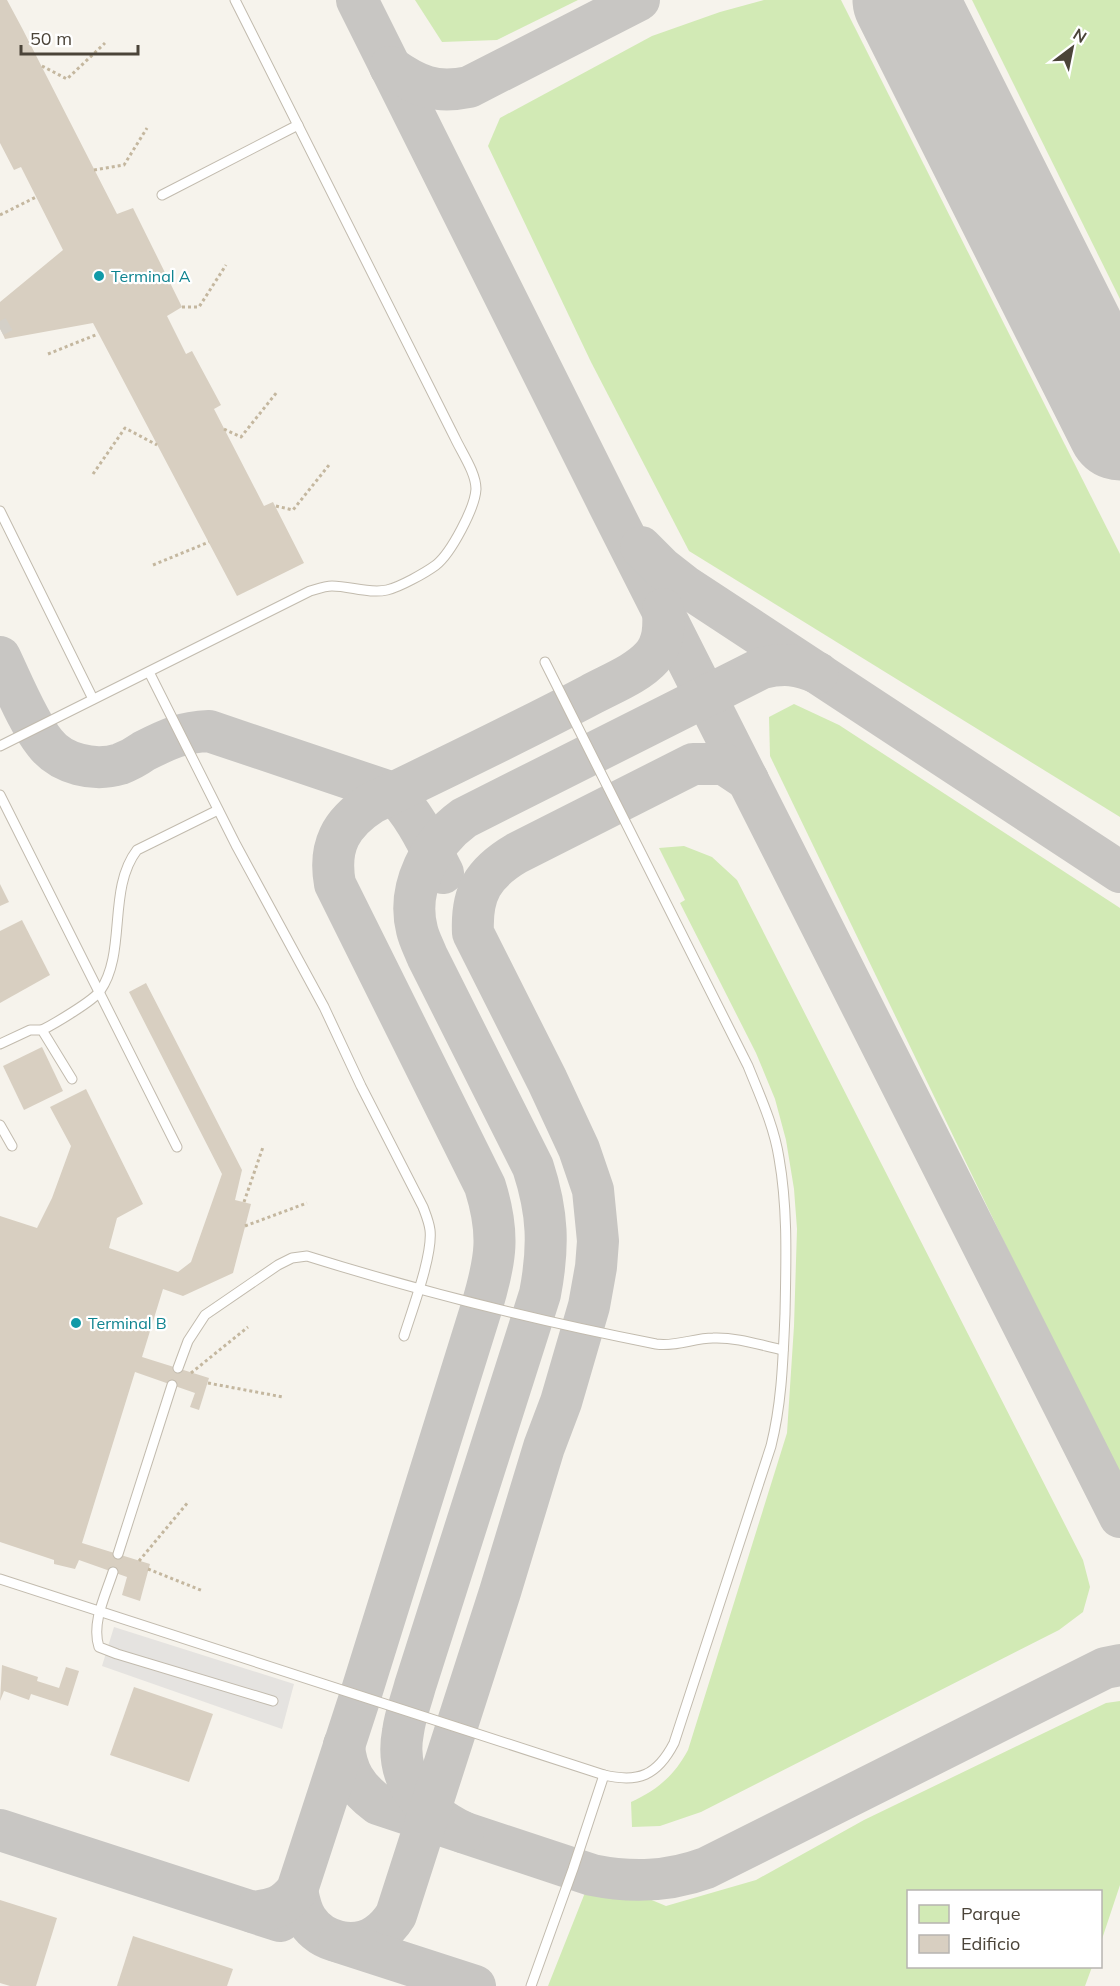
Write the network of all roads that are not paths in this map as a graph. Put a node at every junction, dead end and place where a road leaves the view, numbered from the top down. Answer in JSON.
{"nodes":[{"id":1,"x":235,"y":0,"type":"edge"},
{"id":2,"x":298,"y":126,"type":"junction"},
{"id":3,"x":162,"y":195,"type":"dead end"},
{"id":4,"x":0,"y":511,"type":"edge"},
{"id":5,"x":545,"y":662,"type":"dead end"},
{"id":6,"x":149,"y":672,"type":"junction"},
{"id":7,"x":93,"y":699,"type":"junction"},
{"id":8,"x":0,"y":746,"type":"edge"},
{"id":9,"x":0,"y":795,"type":"edge"},
{"id":10,"x":218,"y":810,"type":"junction"},
{"id":11,"x":99,"y":992,"type":"junction"},
{"id":12,"x":42,"y":1030,"type":"junction"},
{"id":13,"x":0,"y":1044,"type":"edge"},
{"id":14,"x":72,"y":1079,"type":"dead end"},
{"id":15,"x":0,"y":1125,"type":"edge"},
{"id":16,"x":12,"y":1146,"type":"dead end"},
{"id":17,"x":177,"y":1147,"type":"dead end"},
{"id":18,"x":418,"y":1290,"type":"junction"},
{"id":19,"x":404,"y":1336,"type":"dead end"},
{"id":20,"x":783,"y":1350,"type":"junction"},
{"id":21,"x":178,"y":1368,"type":"dead end"},
{"id":22,"x":172,"y":1385,"type":"dead end"},
{"id":23,"x":118,"y":1554,"type":"dead end"},
{"id":24,"x":113,"y":1572,"type":"dead end"},
{"id":25,"x":0,"y":1579,"type":"edge"},
{"id":26,"x":100,"y":1610,"type":"junction"},
{"id":27,"x":273,"y":1701,"type":"dead end"},
{"id":28,"x":604,"y":1775,"type":"junction"},
{"id":29,"x":531,"y":1986,"type":"edge"}],
"edges":[{"from":1,"to":2,"type":"lane"},
{"from":2,"to":3,"type":"lane"},
{"from":2,"to":6,"type":"lane"},
{"from":4,"to":7,"type":"lane"},
{"from":5,"to":20,"type":"lane"},
{"from":6,"to":7,"type":"lane"},
{"from":6,"to":10,"type":"lane"},
{"from":7,"to":8,"type":"lane"},
{"from":9,"to":11,"type":"lane"},
{"from":10,"to":11,"type":"lane"},
{"from":10,"to":18,"type":"lane"},
{"from":11,"to":12,"type":"lane"},
{"from":11,"to":17,"type":"lane"},
{"from":12,"to":13,"type":"lane"},
{"from":12,"to":14,"type":"lane"},
{"from":15,"to":16,"type":"lane"},
{"from":18,"to":19,"type":"lane"},
{"from":18,"to":20,"type":"lane"},
{"from":18,"to":21,"type":"lane"},
{"from":20,"to":28,"type":"lane"},
{"from":22,"to":23,"type":"lane"},
{"from":24,"to":26,"type":"lane"},
{"from":25,"to":26,"type":"lane"},
{"from":26,"to":27,"type":"lane"},
{"from":26,"to":28,"type":"lane"},
{"from":28,"to":29,"type":"lane"}]}
